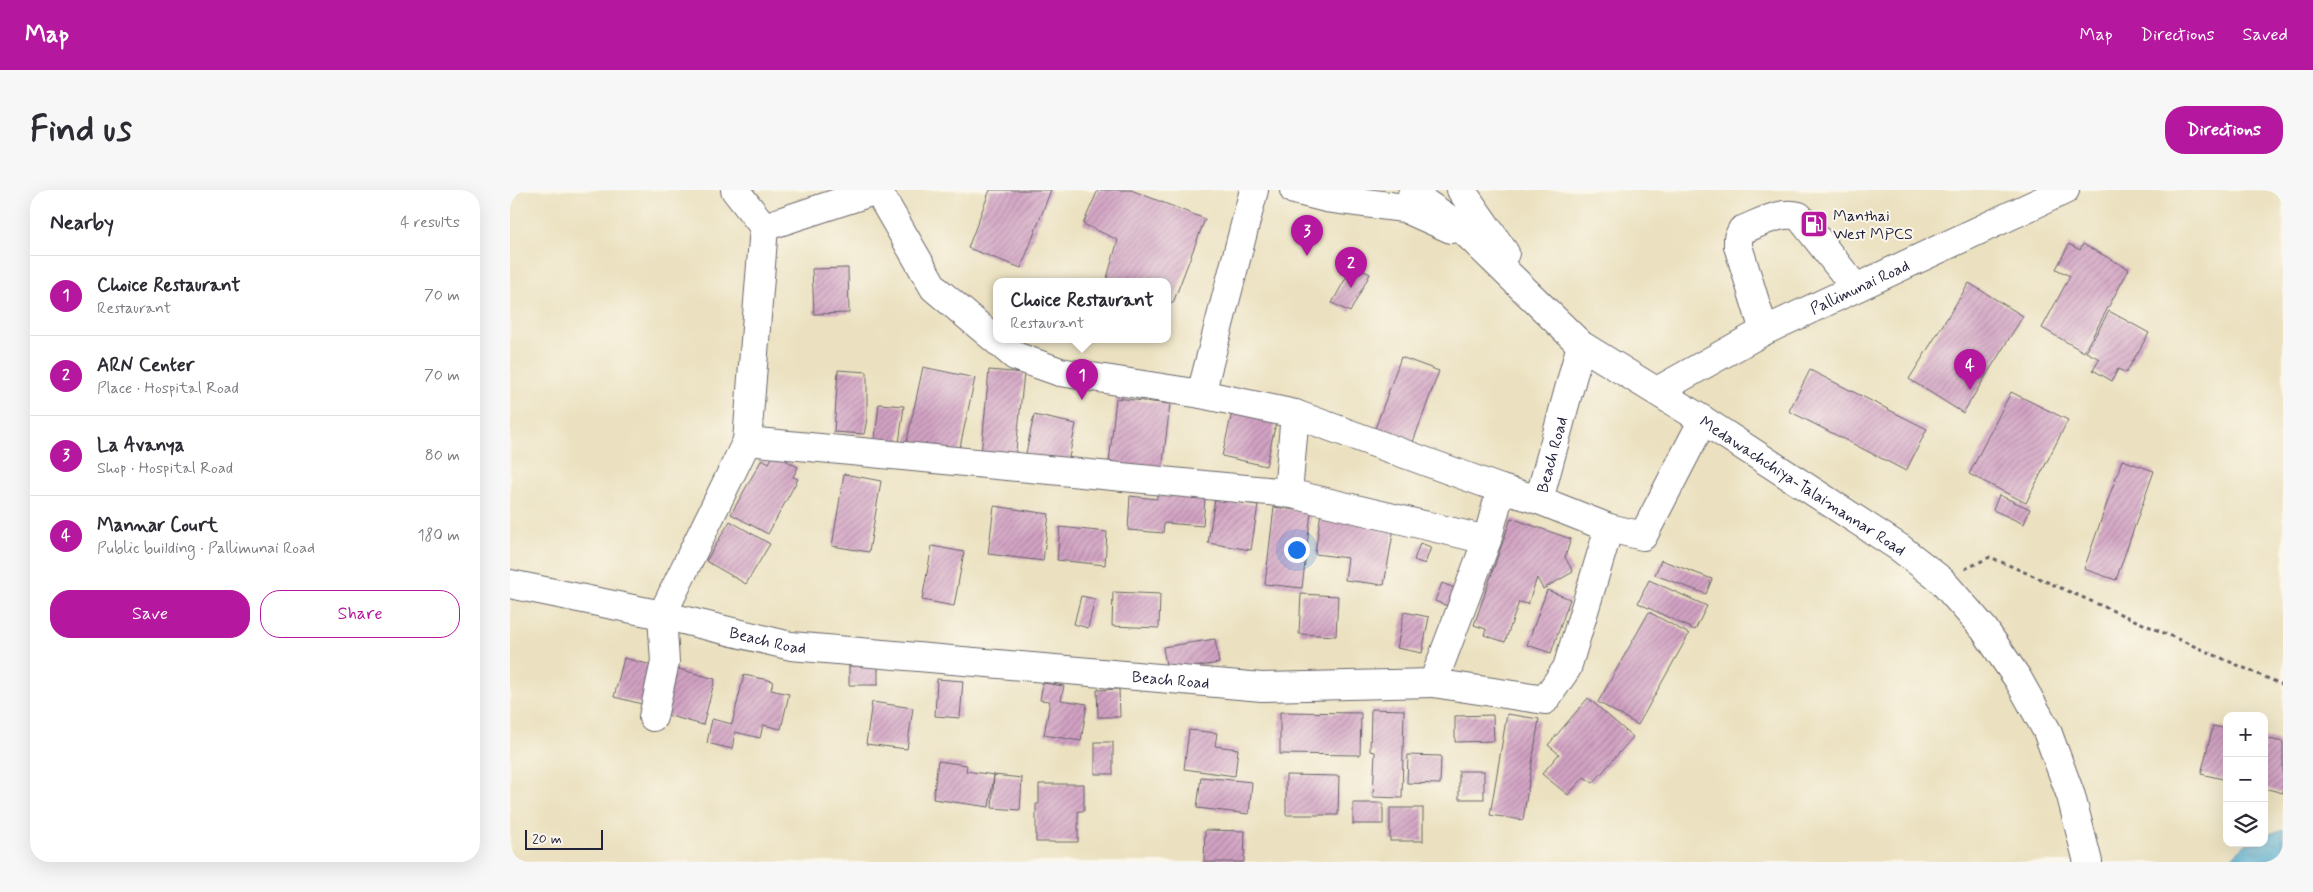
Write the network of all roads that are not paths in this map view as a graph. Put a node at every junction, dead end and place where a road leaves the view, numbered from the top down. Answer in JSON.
{"nodes":[{"id":1,"x":735,"y":190,"type":"edge"},
{"id":2,"x":878,"y":190,"type":"edge"},
{"id":3,"x":1254,"y":190,"type":"edge"},
{"id":4,"x":1294,"y":190,"type":"edge"},
{"id":5,"x":1461,"y":190,"type":"edge"},
{"id":6,"x":2065,"y":190,"type":"edge"},
{"id":7,"x":1409,"y":191,"type":"edge"},
{"id":8,"x":764,"y":227,"type":"junction"},
{"id":9,"x":1477,"y":243,"type":"junction"},
{"id":10,"x":1855,"y":287,"type":"junction"},
{"id":11,"x":1544,"y":310,"type":"junction"},
{"id":12,"x":1764,"y":332,"type":"junction"},
{"id":13,"x":993,"y":338,"type":"edge"},
{"id":14,"x":1000,"y":343,"type":"edge"},
{"id":15,"x":1581,"y":345,"type":"junction"},
{"id":16,"x":1657,"y":390,"type":"junction"},
{"id":17,"x":1201,"y":394,"type":"junction"},
{"id":18,"x":1296,"y":414,"type":"junction"},
{"id":19,"x":1703,"y":420,"type":"junction"},
{"id":20,"x":747,"y":441,"type":"junction"},
{"id":21,"x":1501,"y":489,"type":"junction"},
{"id":22,"x":1288,"y":493,"type":"junction"},
{"id":23,"x":1539,"y":500,"type":"junction"},
{"id":24,"x":1609,"y":528,"type":"junction"},
{"id":25,"x":1487,"y":540,"type":"junction"},
{"id":26,"x":510,"y":584,"type":"edge"},
{"id":27,"x":662,"y":615,"type":"junction"},
{"id":28,"x":1433,"y":683,"type":"junction"},
{"id":29,"x":652,"y":717,"type":"dead end"},
{"id":30,"x":2088,"y":862,"type":"edge"}],
"edges":[{"from":1,"to":8,"type":"main road"},
{"from":2,"to":8,"type":"main road"},
{"from":2,"to":13,"type":"main road","name":"Beach Road"},
{"from":3,"to":17,"type":"main road"},
{"from":4,"to":9,"type":"main road"},
{"from":5,"to":11,"type":"main road"},
{"from":6,"to":10,"type":"main road","name":"Pallimunai Road"},
{"from":7,"to":9,"type":"main road","name":"Medawachchiya-Talaimannar Road"},
{"from":8,"to":20,"type":"main road"},
{"from":9,"to":11,"type":"main road","name":"Medawachchiya-Talaimannar Road"},
{"from":10,"to":12,"type":"main road","name":"Pallimunai Road"},
{"from":10,"to":12,"type":"main road"},
{"from":11,"to":15,"type":"main road","name":"Medawachchiya-Talaimannar Road"},
{"from":12,"to":16,"type":"main road","name":"Pallimunai Road"},
{"from":14,"to":17,"type":"main road","name":"Beach Road"},
{"from":15,"to":16,"type":"main road","name":"Medawachchiya-Talaimannar Road"},
{"from":15,"to":23,"type":"main road","name":"Beach Road"},
{"from":16,"to":19,"type":"main road","name":"Medawachchiya-Talaimannar Road"},
{"from":17,"to":18,"type":"main road","name":"Beach Road"},
{"from":18,"to":21,"type":"main road","name":"Beach Road"},
{"from":18,"to":22,"type":"main road"},
{"from":19,"to":24,"type":"main road"},
{"from":19,"to":30,"type":"main road","name":"Medawachchiya-Talaimannar Road"},
{"from":20,"to":22,"type":"main road"},
{"from":20,"to":27,"type":"main road"},
{"from":21,"to":23,"type":"main road","name":"Beach Road"},
{"from":21,"to":25,"type":"main road"},
{"from":22,"to":25,"type":"main road"},
{"from":23,"to":24,"type":"main road"},
{"from":24,"to":28,"type":"main road","name":"Beach Road"},
{"from":25,"to":28,"type":"main road"},
{"from":26,"to":27,"type":"main road","name":"Beach Road"},
{"from":27,"to":28,"type":"main road","name":"Beach Road"},
{"from":27,"to":29,"type":"main road"}]}
